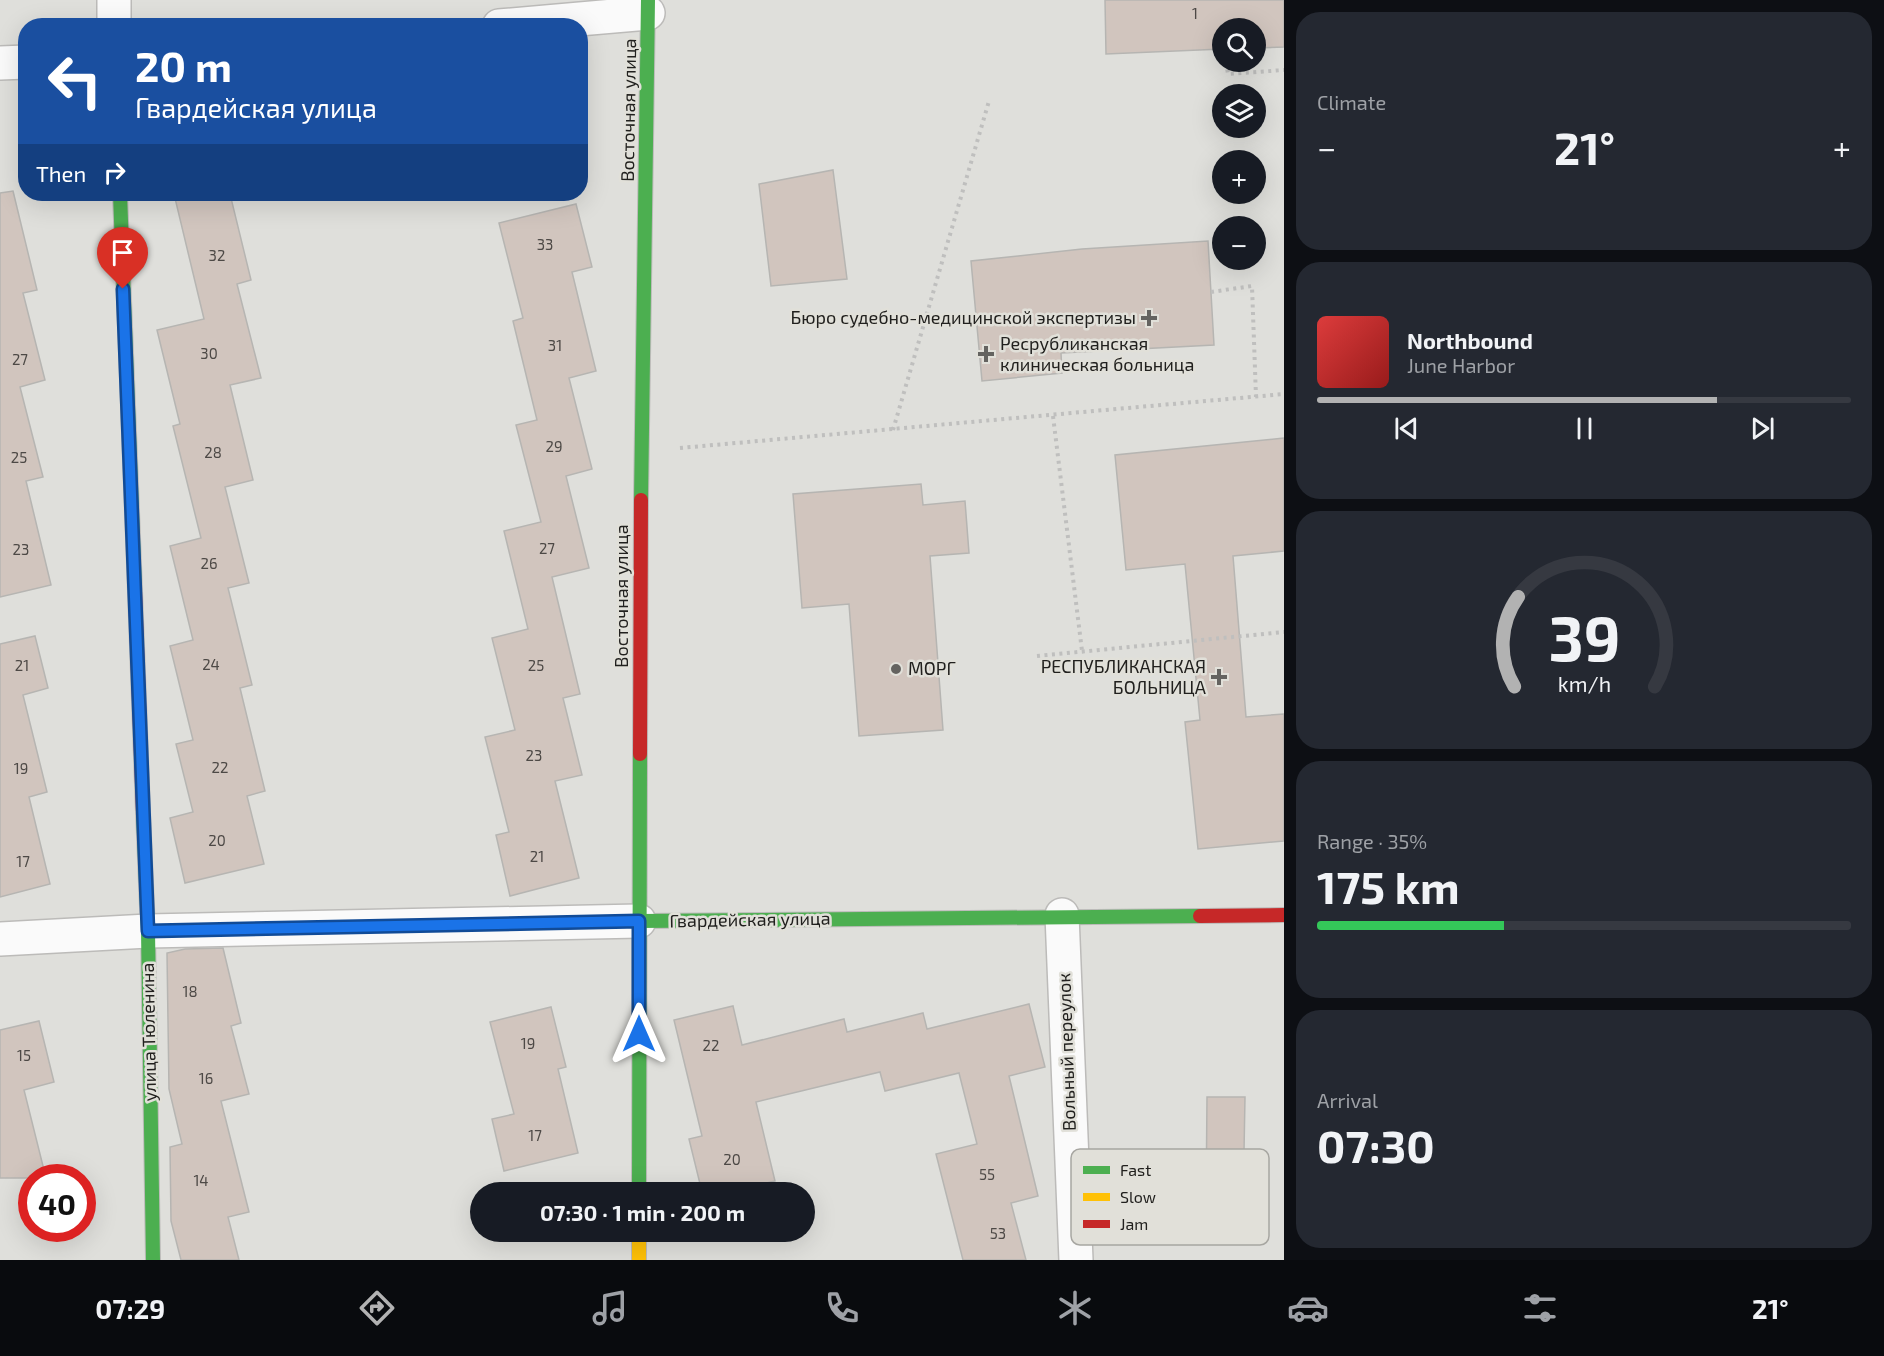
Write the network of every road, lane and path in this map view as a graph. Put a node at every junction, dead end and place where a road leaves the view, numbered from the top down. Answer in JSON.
{"nodes":[{"id":1,"x":114,"y":0,"type":"edge"},
{"id":2,"x":648,"y":7,"type":"edge"},
{"id":3,"x":114,"y":18,"type":"edge"},
{"id":4,"x":562,"y":18,"type":"edge"},
{"id":5,"x":18,"y":62,"type":"edge"},
{"id":6,"x":0,"y":63,"type":"edge"},
{"id":7,"x":1284,"y":70,"type":"edge"},
{"id":8,"x":1266,"y":71,"type":"edge"},
{"id":9,"x":1228,"y":72,"type":"edge"},
{"id":10,"x":1256,"y":72,"type":"edge"},
{"id":11,"x":989,"y":100,"type":"dead end"},
{"id":12,"x":120,"y":201,"type":"edge"},
{"id":13,"x":1211,"y":292,"type":"dead end"},
{"id":14,"x":1284,"y":394,"type":"edge"},
{"id":15,"x":1256,"y":397,"type":"junction"},
{"id":16,"x":1053,"y":416,"type":"junction"},
{"id":17,"x":893,"y":430,"type":"junction"},
{"id":18,"x":641,"y":448,"type":"junction"},
{"id":19,"x":1284,"y":632,"type":"edge"},
{"id":20,"x":1082,"y":651,"type":"junction"},
{"id":21,"x":1037,"y":656,"type":"dead end"},
{"id":22,"x":1062,"y":915,"type":"junction"},
{"id":23,"x":1284,"y":915,"type":"edge"},
{"id":24,"x":639,"y":921,"type":"junction"},
{"id":25,"x":148,"y":931,"type":"junction"},
{"id":26,"x":0,"y":939,"type":"edge"},
{"id":27,"x":1071,"y":1149,"type":"edge"},
{"id":28,"x":639,"y":1182,"type":"edge"},
{"id":29,"x":639,"y":1242,"type":"edge"},
{"id":30,"x":1075,"y":1245,"type":"edge"},
{"id":31,"x":153,"y":1260,"type":"edge"},
{"id":32,"x":639,"y":1260,"type":"edge"},
{"id":33,"x":1076,"y":1260,"type":"edge"}],
"edges":[{"from":1,"to":3,"type":"street"},
{"from":2,"to":4,"type":"street"},
{"from":2,"to":18,"type":"street","name":"Восточная улица"},
{"from":5,"to":6,"type":"street"},
{"from":7,"to":8,"type":"path"},
{"from":9,"to":10,"type":"path"},
{"from":11,"to":17,"type":"path"},
{"from":12,"to":25,"type":"street","name":"улица Тюленина"},
{"from":13,"to":15,"type":"path"},
{"from":14,"to":15,"type":"path"},
{"from":15,"to":16,"type":"path"},
{"from":16,"to":17,"type":"path"},
{"from":16,"to":20,"type":"path"},
{"from":17,"to":18,"type":"path"},
{"from":18,"to":24,"type":"street","name":"Восточная улица"},
{"from":19,"to":20,"type":"path"},
{"from":20,"to":21,"type":"path"},
{"from":22,"to":23,"type":"street","name":"Гвардейская улица"},
{"from":22,"to":24,"type":"street","name":"Гвардейская улица"},
{"from":22,"to":27,"type":"street","name":"Вольный переулок"},
{"from":24,"to":25,"type":"street","name":"Гвардейская улица"},
{"from":24,"to":28,"type":"street","name":"Восточная улица"},
{"from":25,"to":26,"type":"street","name":"Гвардейская улица"},
{"from":25,"to":31,"type":"street","name":"улица Тюленина"},
{"from":29,"to":32,"type":"street"},
{"from":30,"to":33,"type":"street","name":"Вольный переулок"}]}
